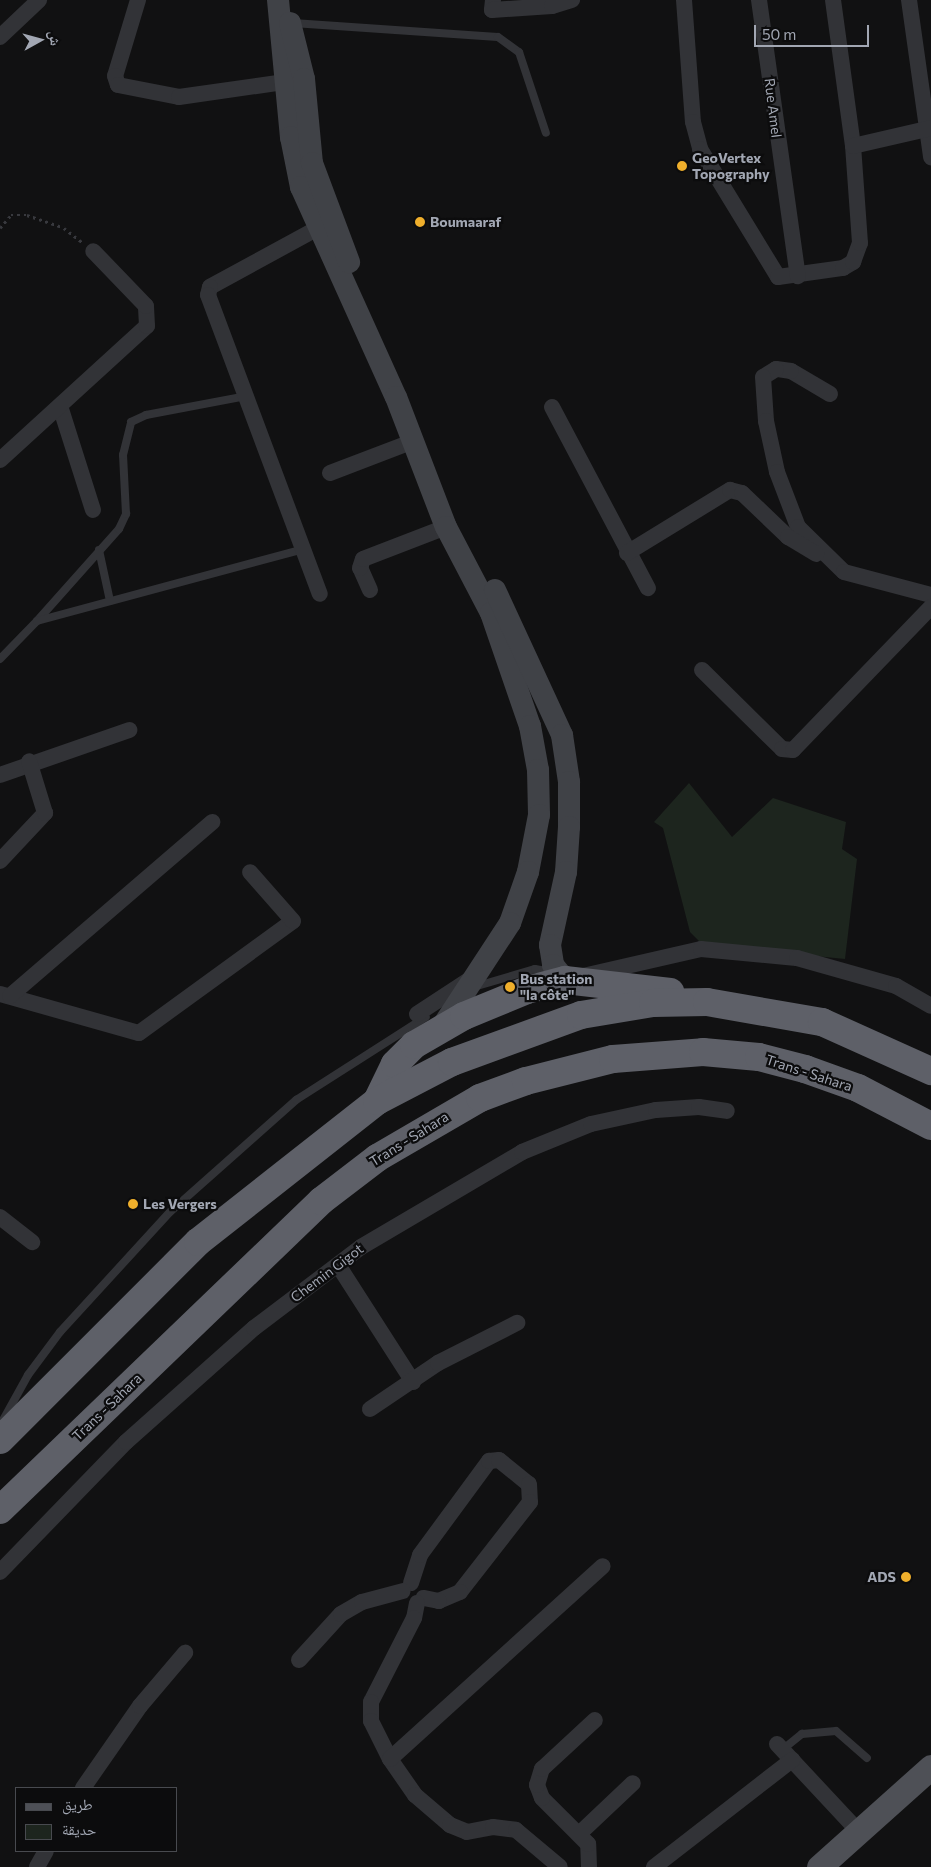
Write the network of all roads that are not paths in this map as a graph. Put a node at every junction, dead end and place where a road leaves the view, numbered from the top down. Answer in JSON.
{"nodes":[{"id":1,"x":40,"y":0,"type":"edge"},
{"id":2,"x":138,"y":0,"type":"edge"},
{"id":3,"x":280,"y":0,"type":"edge"},
{"id":4,"x":493,"y":0,"type":"edge"},
{"id":5,"x":572,"y":0,"type":"edge"},
{"id":6,"x":684,"y":0,"type":"edge"},
{"id":7,"x":759,"y":0,"type":"edge"},
{"id":8,"x":833,"y":0,"type":"edge"},
{"id":9,"x":909,"y":0,"type":"edge"},
{"id":10,"x":291,"y":23,"type":"junction"},
{"id":11,"x":0,"y":38,"type":"edge"},
{"id":12,"x":285,"y":82,"type":"junction"},
{"id":13,"x":928,"y":130,"type":"edge"},
{"id":14,"x":546,"y":133,"type":"dead end"},
{"id":15,"x":853,"y":146,"type":"junction"},
{"id":16,"x":931,"y":157,"type":"edge"},
{"id":17,"x":318,"y":228,"type":"junction"},
{"id":18,"x":93,"y":251,"type":"road end"},
{"id":19,"x":798,"y":276,"type":"junction"},
{"id":20,"x":830,"y":394,"type":"dead end"},
{"id":21,"x":247,"y":396,"type":"junction"},
{"id":22,"x":60,"y":406,"type":"junction"},
{"id":23,"x":552,"y":407,"type":"dead end"},
{"id":24,"x":414,"y":441,"type":"junction"},
{"id":25,"x":0,"y":460,"type":"edge"},
{"id":26,"x":330,"y":473,"type":"dead end"},
{"id":27,"x":93,"y":510,"type":"dead end"},
{"id":28,"x":446,"y":527,"type":"junction"},
{"id":29,"x":305,"y":548,"type":"junction"},
{"id":30,"x":99,"y":550,"type":"junction"},
{"id":31,"x":627,"y":553,"type":"junction"},
{"id":32,"x":844,"y":572,"type":"junction"},
{"id":33,"x":648,"y":588,"type":"dead end"},
{"id":34,"x":370,"y":590,"type":"dead end"},
{"id":35,"x":320,"y":594,"type":"dead end"},
{"id":36,"x":931,"y":595,"type":"edge"},
{"id":37,"x":110,"y":601,"type":"junction"},
{"id":38,"x":931,"y":607,"type":"edge"},
{"id":39,"x":37,"y":621,"type":"junction"},
{"id":40,"x":0,"y":660,"type":"edge"},
{"id":41,"x":702,"y":670,"type":"dead end"},
{"id":42,"x":129,"y":730,"type":"dead end"},
{"id":43,"x":29,"y":761,"type":"junction"},
{"id":44,"x":0,"y":775,"type":"edge"},
{"id":45,"x":212,"y":822,"type":"dead end"},
{"id":46,"x":0,"y":861,"type":"edge"},
{"id":47,"x":250,"y":872,"type":"dead end"},
{"id":48,"x":481,"y":971,"type":"junction"},
{"id":49,"x":565,"y":980,"type":"junction"},
{"id":50,"x":469,"y":991,"type":"junction"},
{"id":51,"x":5,"y":995,"type":"edge"},
{"id":52,"x":751,"y":1006,"type":"junction"},
{"id":53,"x":931,"y":1006,"type":"edge"},
{"id":54,"x":417,"y":1014,"type":"dead end"},
{"id":55,"x":440,"y":1030,"type":"junction"},
{"id":56,"x":931,"y":1071,"type":"edge"},
{"id":57,"x":377,"y":1101,"type":"junction"},
{"id":58,"x":727,"y":1111,"type":"dead end"},
{"id":59,"x":931,"y":1126,"type":"edge"},
{"id":60,"x":0,"y":1217,"type":"edge"},
{"id":61,"x":32,"y":1242,"type":"dead end"},
{"id":62,"x":338,"y":1265,"type":"junction"},
{"id":63,"x":517,"y":1323,"type":"dead end"},
{"id":64,"x":413,"y":1382,"type":"junction"},
{"id":65,"x":370,"y":1409,"type":"dead end"},
{"id":66,"x":0,"y":1427,"type":"edge"},
{"id":67,"x":0,"y":1440,"type":"edge"},
{"id":68,"x":0,"y":1510,"type":"edge"},
{"id":69,"x":603,"y":1566,"type":"dead end"},
{"id":70,"x":0,"y":1572,"type":"edge"},
{"id":71,"x":407,"y":1587,"type":"junction"},
{"id":72,"x":420,"y":1601,"type":"junction"},
{"id":73,"x":185,"y":1653,"type":"dead end"},
{"id":74,"x":299,"y":1660,"type":"dead end"},
{"id":75,"x":595,"y":1720,"type":"dead end"},
{"id":76,"x":784,"y":1752,"type":"junction"},
{"id":77,"x":867,"y":1758,"type":"dead end"},
{"id":78,"x":390,"y":1759,"type":"junction"},
{"id":79,"x":931,"y":1767,"type":"edge"},
{"id":80,"x":633,"y":1783,"type":"dead end"},
{"id":81,"x":84,"y":1787,"type":"edge"},
{"id":82,"x":859,"y":1832,"type":"junction"},
{"id":83,"x":579,"y":1834,"type":"junction"},
{"id":84,"x":45,"y":1852,"type":"edge"},
{"id":85,"x":37,"y":1867,"type":"edge"},
{"id":86,"x":560,"y":1867,"type":"edge"},
{"id":87,"x":589,"y":1867,"type":"edge"},
{"id":88,"x":654,"y":1867,"type":"edge"},
{"id":89,"x":819,"y":1867,"type":"edge"}],
"edges":[{"from":1,"to":11,"type":"street"},
{"from":2,"to":12,"type":"street"},
{"from":3,"to":10,"type":"street"},
{"from":3,"to":12,"type":"street"},
{"from":4,"to":5,"type":"street"},
{"from":6,"to":19,"type":"street"},
{"from":7,"to":19,"type":"street","name":"Rue Amel"},
{"from":8,"to":15,"type":"street"},
{"from":9,"to":13,"type":"street"},
{"from":10,"to":14,"type":"lane"},
{"from":10,"to":49,"type":"street"},
{"from":12,"to":17,"type":"street"},
{"from":13,"to":15,"type":"street"},
{"from":13,"to":16,"type":"street"},
{"from":15,"to":19,"type":"street"},
{"from":17,"to":21,"type":"street"},
{"from":17,"to":24,"type":"street"},
{"from":18,"to":22,"type":"street"},
{"from":20,"to":32,"type":"street"},
{"from":21,"to":29,"type":"street"},
{"from":21,"to":30,"type":"lane"},
{"from":22,"to":25,"type":"street"},
{"from":22,"to":27,"type":"street"},
{"from":23,"to":31,"type":"street"},
{"from":24,"to":26,"type":"street"},
{"from":24,"to":28,"type":"street"},
{"from":28,"to":34,"type":"street"},
{"from":28,"to":48,"type":"street"},
{"from":29,"to":35,"type":"street"},
{"from":29,"to":37,"type":"lane"},
{"from":30,"to":37,"type":"lane"},
{"from":30,"to":39,"type":"lane"},
{"from":31,"to":32,"type":"street"},
{"from":31,"to":33,"type":"street"},
{"from":32,"to":36,"type":"street"},
{"from":37,"to":39,"type":"lane"},
{"from":38,"to":41,"type":"street"},
{"from":39,"to":40,"type":"lane"},
{"from":42,"to":43,"type":"street"},
{"from":43,"to":44,"type":"street"},
{"from":43,"to":46,"type":"street"},
{"from":45,"to":51,"type":"street"},
{"from":47,"to":51,"type":"street"},
{"from":48,"to":50,"type":"street"},
{"from":48,"to":54,"type":"street"},
{"from":49,"to":50,"type":"lane"},
{"from":49,"to":52,"type":"highway"},
{"from":49,"to":53,"type":"street"},
{"from":49,"to":55,"type":"highway"},
{"from":50,"to":55,"type":"street"},
{"from":50,"to":66,"type":"lane"},
{"from":52,"to":56,"type":"highway"},
{"from":52,"to":57,"type":"highway"},
{"from":55,"to":57,"type":"highway"},
{"from":57,"to":67,"type":"highway"},
{"from":58,"to":62,"type":"street","name":"Chemin Gigot"},
{"from":59,"to":68,"type":"highway","name":"Trans - Sahara"},
{"from":60,"to":61,"type":"street"},
{"from":62,"to":64,"type":"street"},
{"from":62,"to":70,"type":"street","name":"Chemin Gigot"},
{"from":63,"to":64,"type":"street"},
{"from":64,"to":65,"type":"street"},
{"from":69,"to":78,"type":"street"},
{"from":71,"to":72,"type":"street"},
{"from":71,"to":72,"type":"street"},
{"from":71,"to":74,"type":"street"},
{"from":72,"to":78,"type":"street"},
{"from":73,"to":81,"type":"street"},
{"from":75,"to":83,"type":"street"},
{"from":76,"to":77,"type":"lane"},
{"from":76,"to":82,"type":"street"},
{"from":76,"to":88,"type":"street"},
{"from":78,"to":86,"type":"street"},
{"from":79,"to":82,"type":"main road"},
{"from":80,"to":83,"type":"street"},
{"from":82,"to":89,"type":"main road"},
{"from":83,"to":87,"type":"street"},
{"from":84,"to":85,"type":"street"}]}
